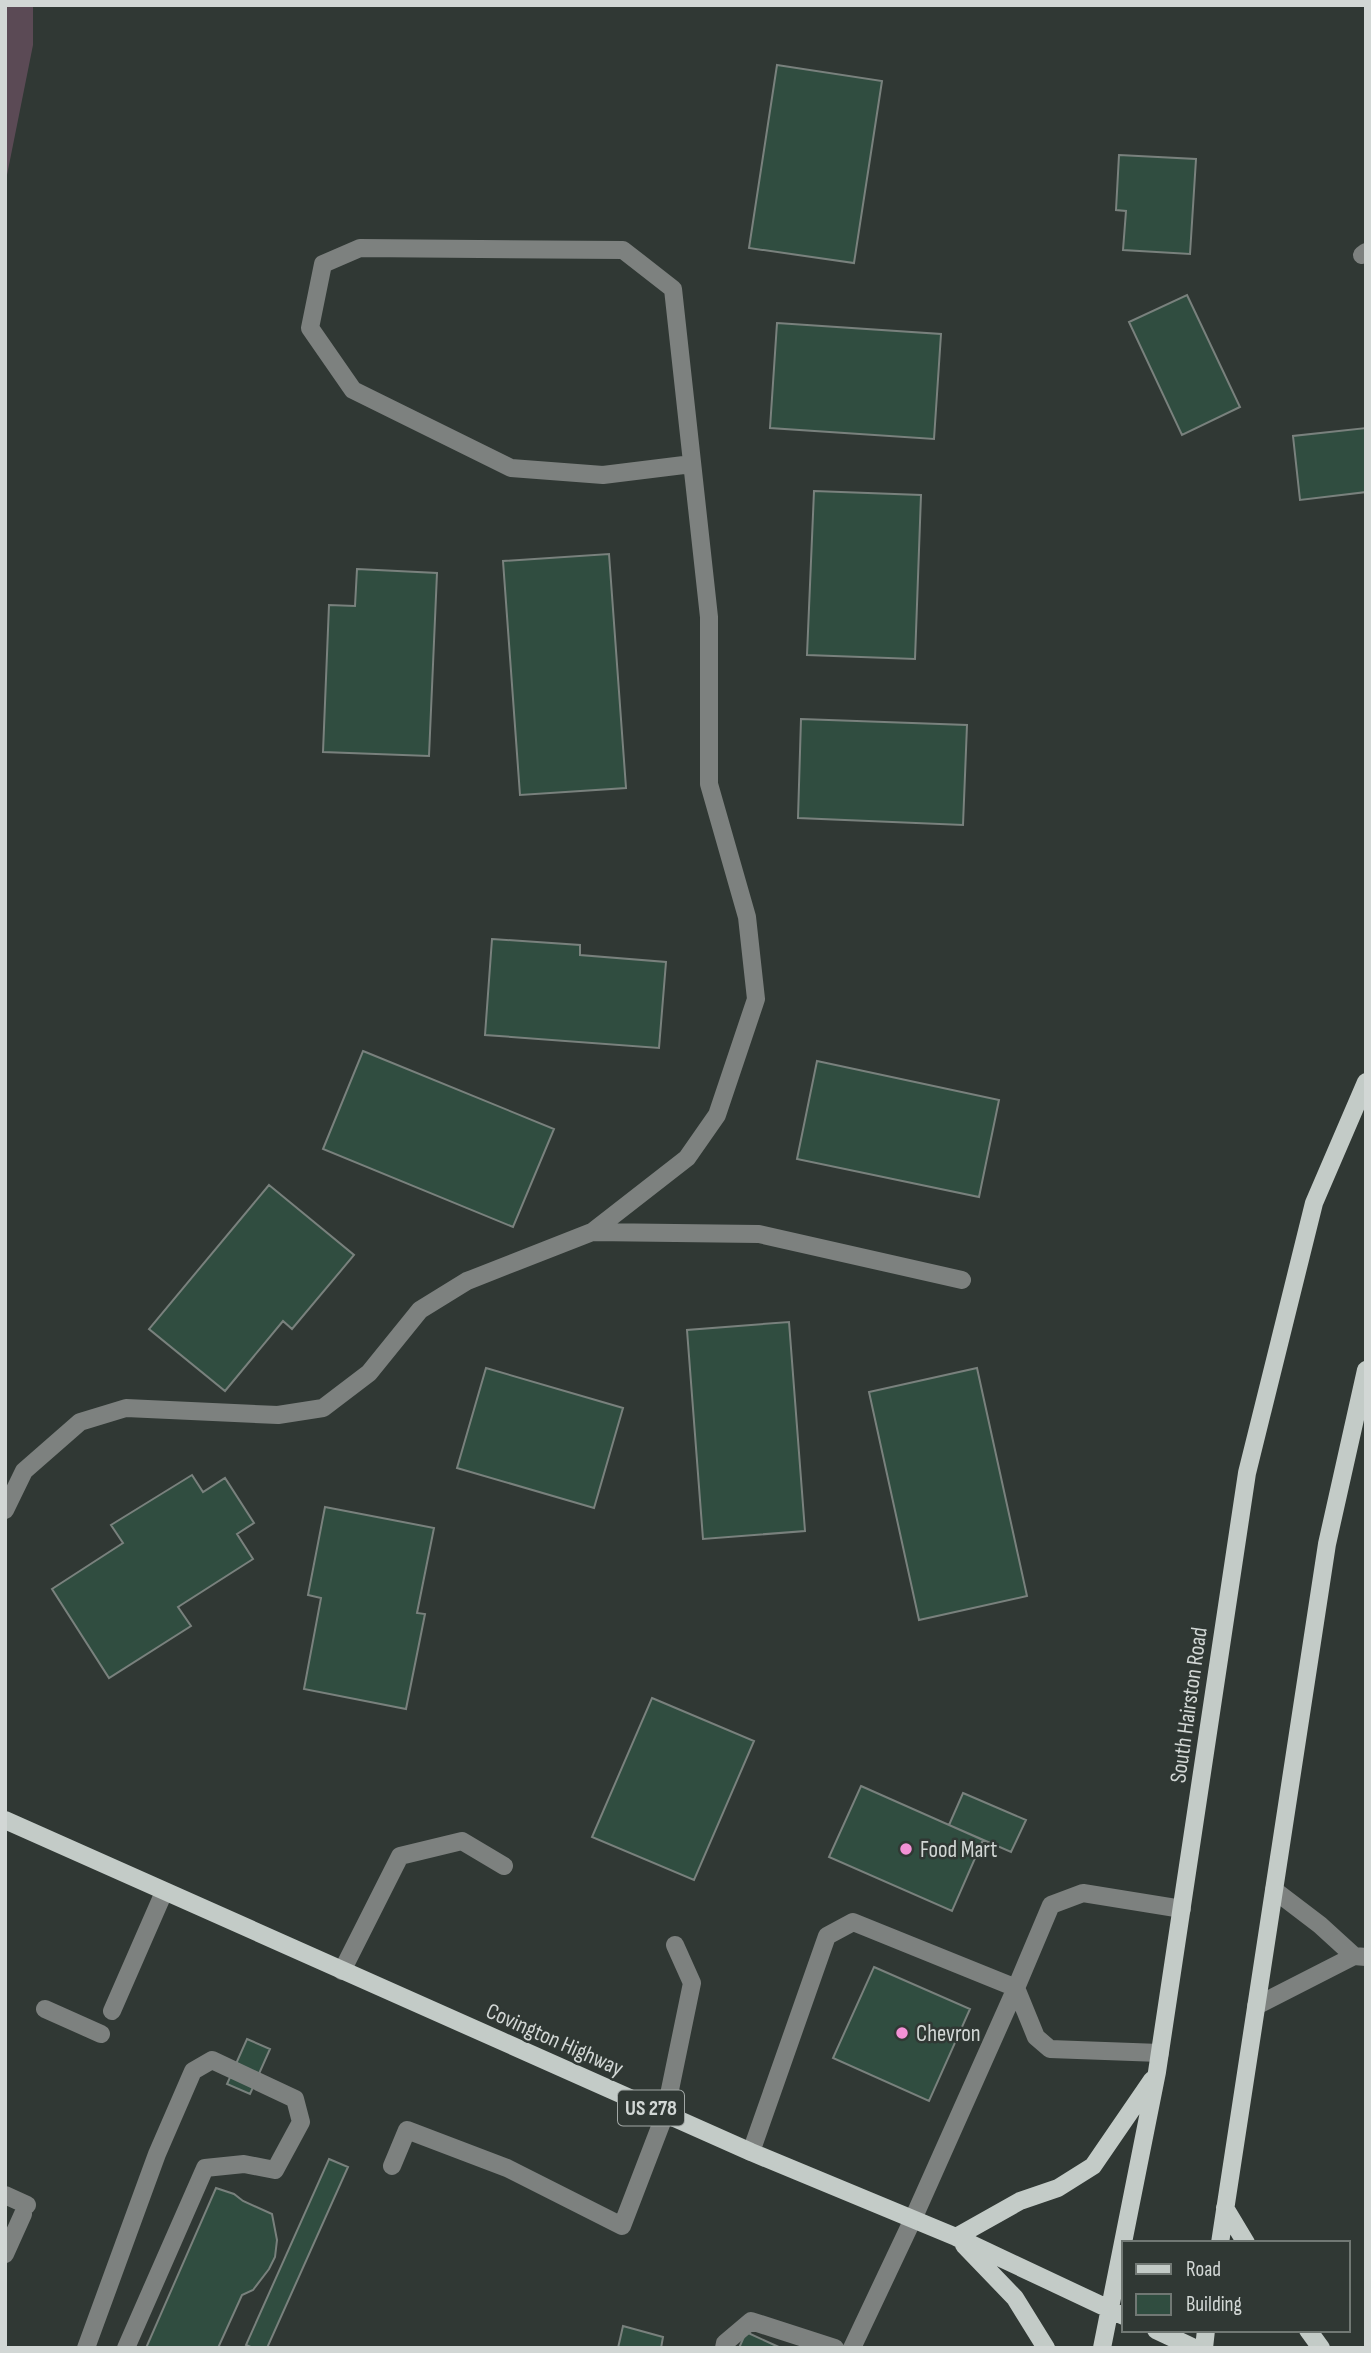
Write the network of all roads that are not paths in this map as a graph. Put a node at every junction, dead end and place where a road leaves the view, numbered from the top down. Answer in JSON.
{"nodes":[{"id":1,"x":692,"y":464,"type":"junction"},
{"id":2,"x":1366,"y":1082,"type":"edge"},
{"id":3,"x":592,"y":1232,"type":"junction"},
{"id":4,"x":962,"y":1280,"type":"dead end"},
{"id":5,"x":1366,"y":1370,"type":"edge"},
{"id":6,"x":5,"y":1510,"type":"edge"},
{"id":7,"x":5,"y":1821,"type":"edge"},
{"id":8,"x":504,"y":1866,"type":"dead end"},
{"id":9,"x":1274,"y":1890,"type":"junction"},
{"id":10,"x":164,"y":1892,"type":"junction"},
{"id":11,"x":1182,"y":1909,"type":"junction"},
{"id":12,"x":675,"y":1945,"type":"dead end"},
{"id":13,"x":1360,"y":1957,"type":"edge"},
{"id":14,"x":342,"y":1971,"type":"junction"},
{"id":15,"x":1016,"y":1988,"type":"junction"},
{"id":16,"x":1256,"y":2006,"type":"junction"},
{"id":17,"x":45,"y":2009,"type":"dead end"},
{"id":18,"x":112,"y":2011,"type":"dead end"},
{"id":19,"x":101,"y":2035,"type":"dead end"},
{"id":20,"x":1160,"y":2053,"type":"junction"},
{"id":21,"x":1157,"y":2072,"type":"junction"},
{"id":22,"x":665,"y":2114,"type":"junction"},
{"id":23,"x":751,"y":2152,"type":"junction"},
{"id":24,"x":392,"y":2166,"type":"dead end"},
{"id":25,"x":5,"y":2195,"type":"edge"},
{"id":26,"x":1225,"y":2208,"type":"junction"},
{"id":27,"x":913,"y":2219,"type":"junction"},
{"id":28,"x":956,"y":2237,"type":"junction"},
{"id":29,"x":1128,"y":2241,"type":"edge"},
{"id":30,"x":1220,"y":2241,"type":"edge"},
{"id":31,"x":1245,"y":2241,"type":"edge"},
{"id":32,"x":5,"y":2254,"type":"edge"},
{"id":33,"x":1122,"y":2277,"type":"edge"},
{"id":34,"x":1116,"y":2312,"type":"edge"},
{"id":35,"x":1160,"y":2332,"type":"edge"},
{"id":36,"x":1309,"y":2332,"type":"edge"},
{"id":37,"x":86,"y":2348,"type":"edge"},
{"id":38,"x":126,"y":2348,"type":"edge"},
{"id":39,"x":724,"y":2348,"type":"edge"},
{"id":40,"x":835,"y":2348,"type":"edge"},
{"id":41,"x":852,"y":2348,"type":"edge"},
{"id":42,"x":1046,"y":2348,"type":"edge"},
{"id":43,"x":1102,"y":2348,"type":"edge"},
{"id":44,"x":1194,"y":2348,"type":"edge"},
{"id":45,"x":1321,"y":2348,"type":"edge"}],
"edges":[{"from":1,"to":1,"type":"street"},
{"from":1,"to":3,"type":"street"},
{"from":2,"to":11,"type":"main road","name":"South Hairston Road"},
{"from":3,"to":4,"type":"street"},
{"from":3,"to":6,"type":"street"},
{"from":5,"to":9,"type":"main road"},
{"from":7,"to":10,"type":"main road","name":"Covington Highway","number":"US 278"},
{"from":8,"to":14,"type":"street"},
{"from":9,"to":13,"type":"street"},
{"from":9,"to":16,"type":"main road"},
{"from":10,"to":14,"type":"main road","name":"Covington Highway","number":"US 278"},
{"from":10,"to":18,"type":"street"},
{"from":11,"to":15,"type":"street"},
{"from":11,"to":20,"type":"main road","name":"South Hairston Road"},
{"from":12,"to":22,"type":"street"},
{"from":13,"to":16,"type":"street"},
{"from":14,"to":22,"type":"main road","name":"Covington Highway","number":"US 278"},
{"from":15,"to":20,"type":"street"},
{"from":15,"to":23,"type":"street"},
{"from":15,"to":27,"type":"street"},
{"from":16,"to":26,"type":"main road"},
{"from":17,"to":19,"type":"street"},
{"from":20,"to":21,"type":"main road","name":"South Hairston Road"},
{"from":21,"to":28,"type":"main road"},
{"from":21,"to":29,"type":"main road","name":"South Hairston Road"},
{"from":22,"to":23,"type":"main road","name":"Covington Highway","number":"US 278"},
{"from":22,"to":24,"type":"street"},
{"from":23,"to":27,"type":"main road","name":"Covington Highway","number":"US 278"},
{"from":25,"to":32,"type":"street"},
{"from":26,"to":30,"type":"main road"},
{"from":26,"to":31,"type":"main road"},
{"from":27,"to":28,"type":"main road","name":"Covington Highway","number":"US 278"},
{"from":27,"to":41,"type":"street"},
{"from":28,"to":34,"type":"main road","name":"Covington Highway","number":"US 278"},
{"from":28,"to":42,"type":"main road"},
{"from":33,"to":34,"type":"main road","name":"South Hairston Road"},
{"from":34,"to":43,"type":"main road","name":"South Hairston Road"},
{"from":35,"to":44,"type":"main road"},
{"from":36,"to":45,"type":"main road"},
{"from":37,"to":38,"type":"street"},
{"from":39,"to":40,"type":"street"}]}
